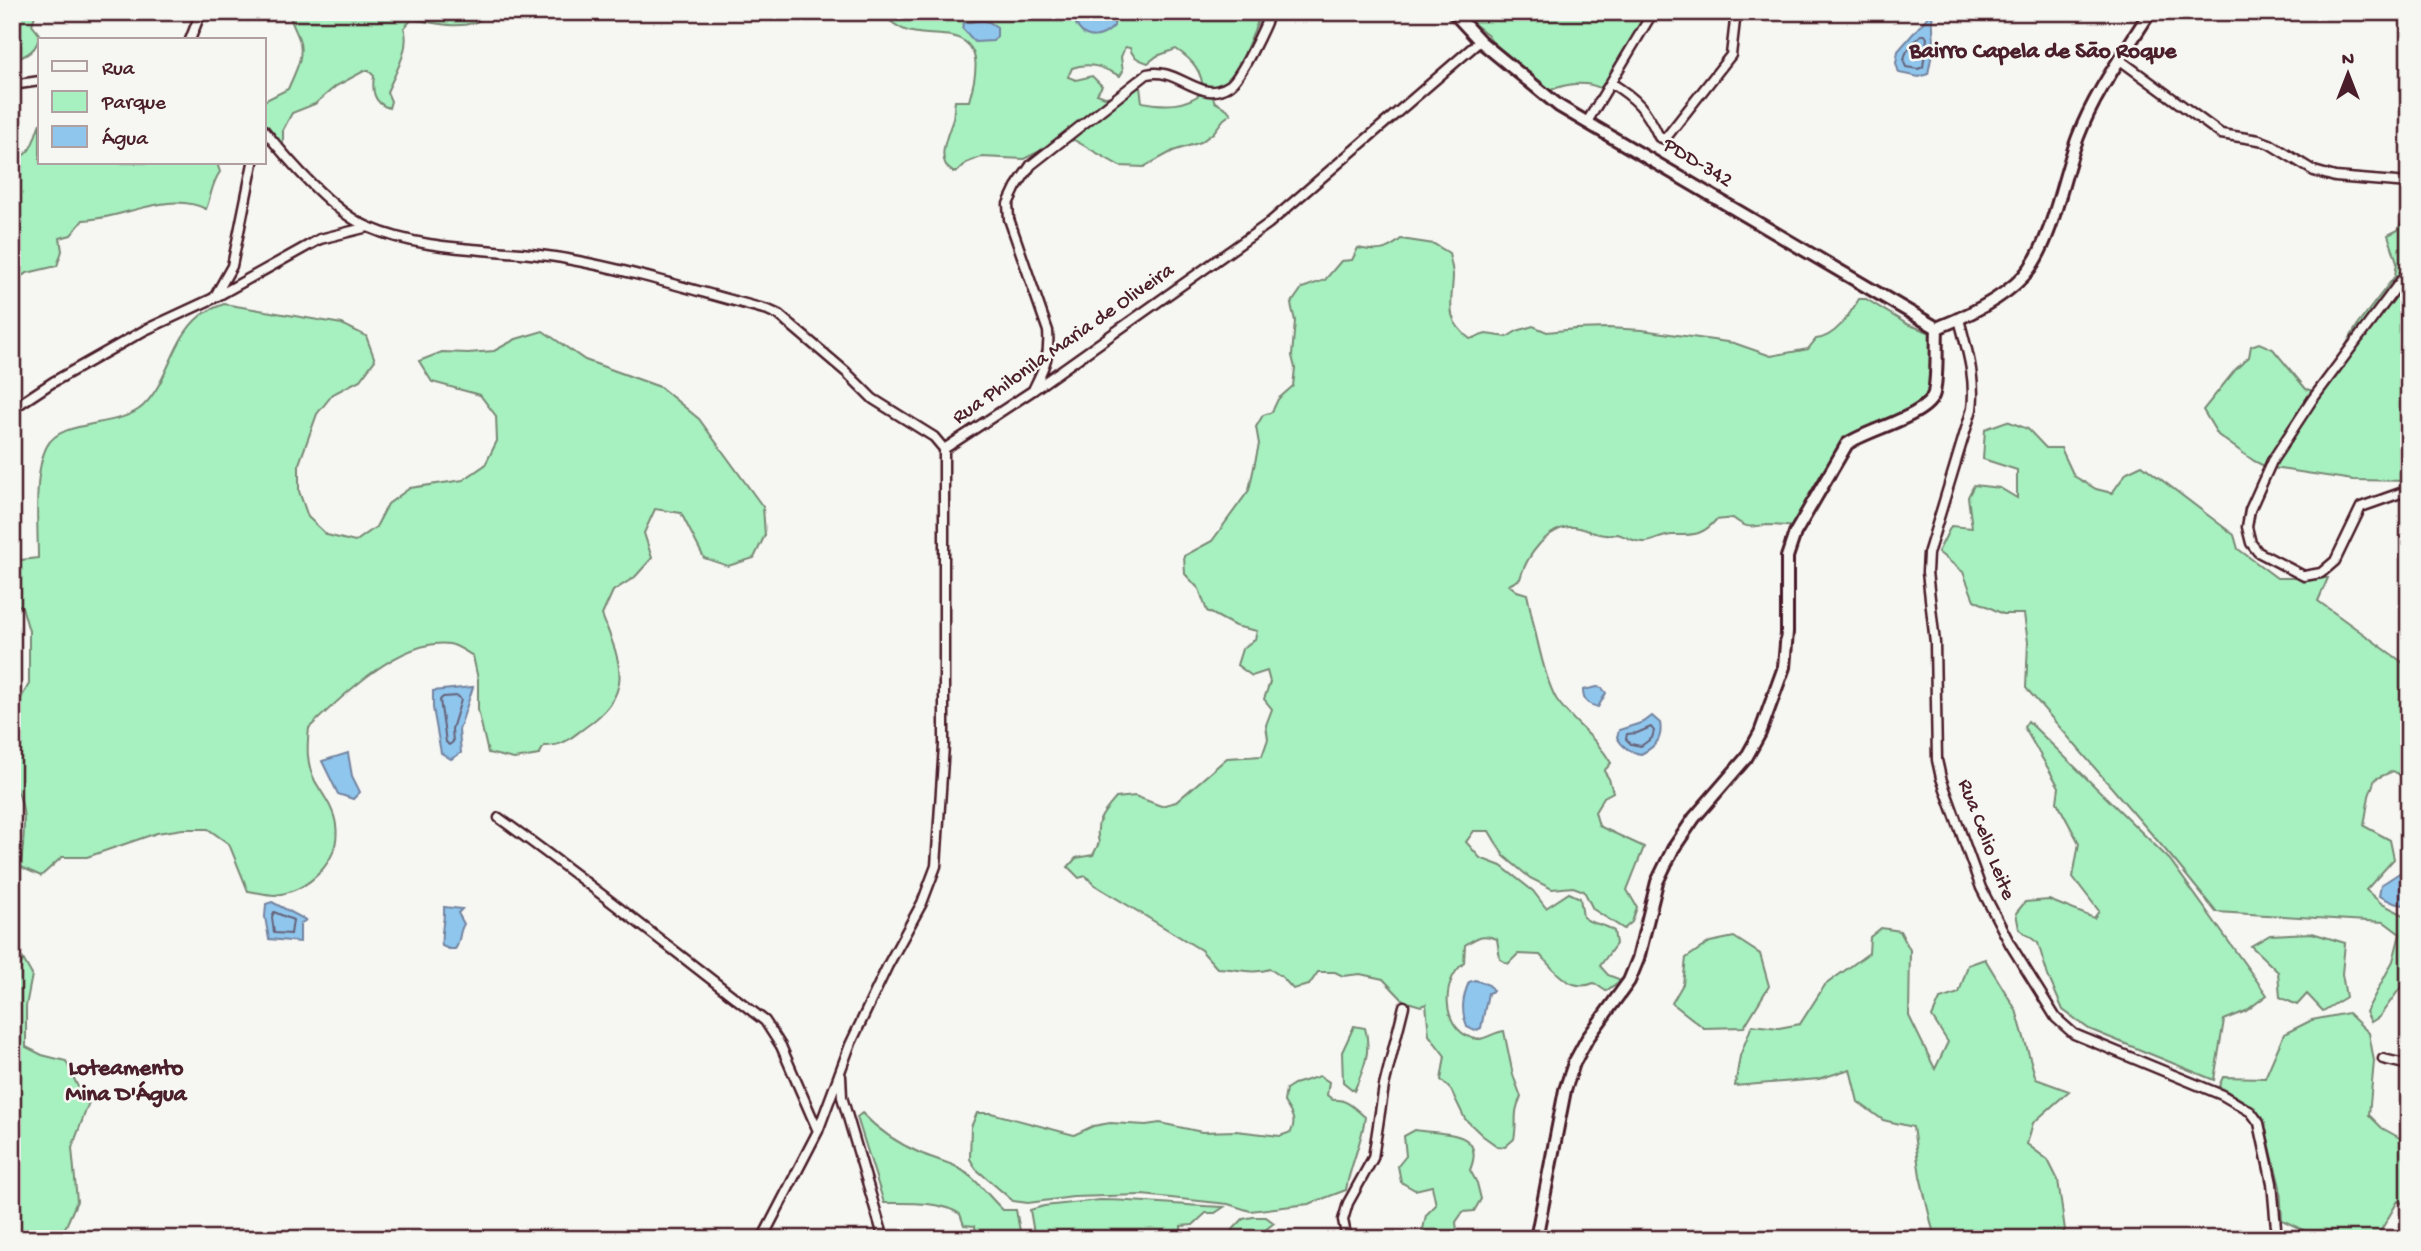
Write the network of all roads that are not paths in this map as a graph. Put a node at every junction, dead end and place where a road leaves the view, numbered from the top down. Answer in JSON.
{"nodes":[{"id":1,"x":201,"y":12,"type":"edge"},
{"id":2,"x":1269,"y":12,"type":"edge"},
{"id":3,"x":1453,"y":12,"type":"edge"},
{"id":4,"x":1653,"y":12,"type":"edge"},
{"id":5,"x":1736,"y":12,"type":"edge"},
{"id":6,"x":2150,"y":12,"type":"edge"},
{"id":7,"x":191,"y":38,"type":"edge"},
{"id":8,"x":1480,"y":41,"type":"junction"},
{"id":9,"x":2120,"y":61,"type":"junction"},
{"id":10,"x":38,"y":81,"type":"edge"},
{"id":11,"x":1611,"y":83,"type":"junction"},
{"id":12,"x":12,"y":85,"type":"edge"},
{"id":13,"x":1587,"y":122,"type":"junction"},
{"id":14,"x":266,"y":132,"type":"edge"},
{"id":15,"x":253,"y":164,"type":"edge"},
{"id":16,"x":2409,"y":183,"type":"edge"},
{"id":17,"x":368,"y":227,"type":"junction"},
{"id":18,"x":2409,"y":270,"type":"edge"},
{"id":19,"x":214,"y":298,"type":"junction"},
{"id":20,"x":1959,"y":319,"type":"junction"},
{"id":21,"x":1937,"y":328,"type":"junction"},
{"id":22,"x":1032,"y":391,"type":"junction"},
{"id":23,"x":12,"y":409,"type":"edge"},
{"id":24,"x":944,"y":449,"type":"junction"},
{"id":25,"x":2409,"y":490,"type":"edge"},
{"id":26,"x":499,"y":818,"type":"dead end"},
{"id":27,"x":1404,"y":1006,"type":"dead end"},
{"id":28,"x":2383,"y":1059,"type":"dead end"},
{"id":29,"x":2409,"y":1065,"type":"edge"},
{"id":30,"x":841,"y":1073,"type":"junction"},
{"id":31,"x":818,"y":1131,"type":"junction"},
{"id":32,"x":762,"y":1239,"type":"edge"},
{"id":33,"x":884,"y":1239,"type":"edge"},
{"id":34,"x":1347,"y":1239,"type":"edge"},
{"id":35,"x":1536,"y":1239,"type":"edge"},
{"id":36,"x":2277,"y":1239,"type":"edge"}],
"edges":[{"from":1,"to":7,"type":"street"},
{"from":2,"to":22,"type":"street"},
{"from":3,"to":8,"type":"street","name":"PDD-342","number":"PDD-342"},
{"from":4,"to":11,"type":"street"},
{"from":5,"to":11,"type":"street"},
{"from":6,"to":9,"type":"street"},
{"from":8,"to":13,"type":"street","name":"PDD-342","number":"PDD-342"},
{"from":8,"to":22,"type":"street","name":"Rua Philonila Maria de Oliveira"},
{"from":9,"to":16,"type":"street"},
{"from":9,"to":20,"type":"street"},
{"from":10,"to":12,"type":"street"},
{"from":11,"to":13,"type":"street"},
{"from":13,"to":21,"type":"street","name":"PDD-342","number":"PDD-342"},
{"from":14,"to":17,"type":"street","name":"Rua Philonila Maria de Oliveira"},
{"from":15,"to":19,"type":"street"},
{"from":17,"to":19,"type":"street"},
{"from":17,"to":24,"type":"street","name":"Rua Philonila Maria de Oliveira"},
{"from":18,"to":25,"type":"street"},
{"from":19,"to":23,"type":"street"},
{"from":20,"to":21,"type":"street"},
{"from":20,"to":36,"type":"street","name":"Rua Celio Leite"},
{"from":21,"to":35,"type":"street"},
{"from":22,"to":24,"type":"street","name":"Rua Philonila Maria de Oliveira"},
{"from":24,"to":30,"type":"street"},
{"from":26,"to":31,"type":"street"},
{"from":27,"to":34,"type":"street"},
{"from":28,"to":29,"type":"street"},
{"from":30,"to":31,"type":"street"},
{"from":30,"to":33,"type":"street"},
{"from":31,"to":32,"type":"street"}]}
